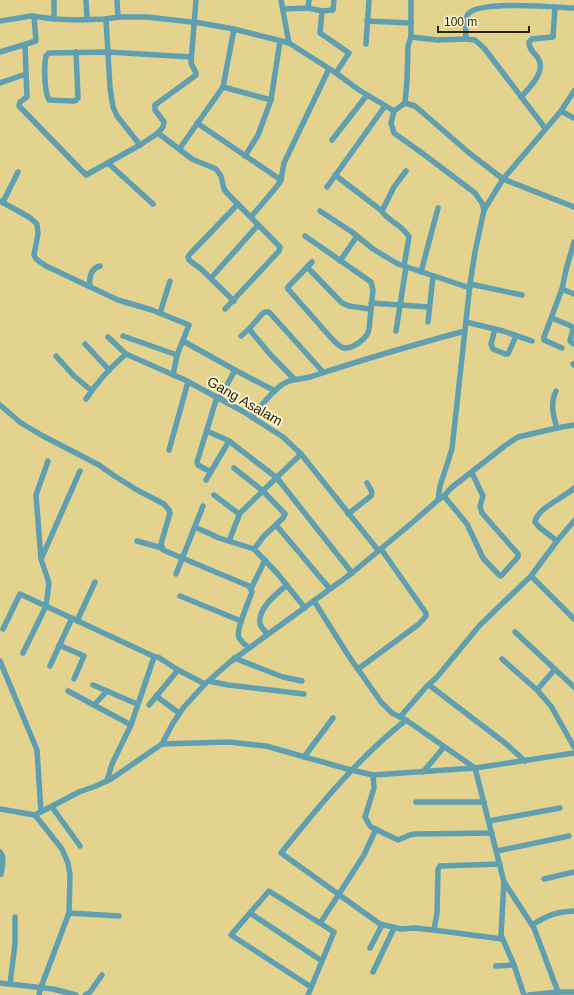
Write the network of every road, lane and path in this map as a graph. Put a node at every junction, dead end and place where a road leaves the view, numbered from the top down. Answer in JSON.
{"nodes":[{"id":1,"x":54,"y":0,"type":"edge"},
{"id":2,"x":86,"y":0,"type":"edge"},
{"id":3,"x":117,"y":0,"type":"edge"},
{"id":4,"x":196,"y":0,"type":"edge"},
{"id":5,"x":281,"y":0,"type":"edge"},
{"id":6,"x":309,"y":0,"type":"edge"},
{"id":7,"x":334,"y":0,"type":"edge"},
{"id":8,"x":369,"y":0,"type":"edge"},
{"id":9,"x":411,"y":0,"type":"edge"},
{"id":10,"x":525,"y":2,"type":"edge"},
{"id":11,"x":555,"y":7,"type":"junction"},
{"id":12,"x":308,"y":8,"type":"junction"},
{"id":13,"x":574,"y":8,"type":"edge"},
{"id":14,"x":283,"y":9,"type":"junction"},
{"id":15,"x":322,"y":10,"type":"junction"},
{"id":16,"x":34,"y":16,"type":"junction"},
{"id":17,"x":118,"y":17,"type":"junction"},
{"id":18,"x":54,"y":19,"type":"junction"},
{"id":19,"x":87,"y":19,"type":"junction"},
{"id":20,"x":106,"y":19,"type":"junction"},
{"id":21,"x":0,"y":21,"type":"edge"},
{"id":22,"x":367,"y":21,"type":"junction"},
{"id":23,"x":193,"y":22,"type":"junction"},
{"id":24,"x":412,"y":23,"type":"junction"},
{"id":25,"x":234,"y":30,"type":"junction"},
{"id":26,"x":411,"y":37,"type":"junction"},
{"id":27,"x":466,"y":39,"type":"junction"},
{"id":28,"x":280,"y":41,"type":"junction"},
{"id":29,"x":289,"y":43,"type":"junction"},
{"id":30,"x":366,"y":44,"type":"dead end"},
{"id":31,"x":25,"y":45,"type":"junction"},
{"id":32,"x":0,"y":52,"type":"edge"},
{"id":33,"x":76,"y":52,"type":"junction"},
{"id":34,"x":108,"y":52,"type":"junction"},
{"id":35,"x":191,"y":57,"type":"junction"},
{"id":36,"x":329,"y":69,"type":"junction"},
{"id":37,"x":336,"y":73,"type":"junction"},
{"id":38,"x":26,"y":74,"type":"junction"},
{"id":39,"x":0,"y":83,"type":"edge"},
{"id":40,"x":223,"y":87,"type":"junction"},
{"id":41,"x":574,"y":91,"type":"edge"},
{"id":42,"x":367,"y":95,"type":"junction"},
{"id":43,"x":521,"y":97,"type":"junction"},
{"id":44,"x":271,"y":100,"type":"junction"},
{"id":45,"x":405,"y":103,"type":"junction"},
{"id":46,"x":385,"y":106,"type":"junction"},
{"id":47,"x":394,"y":111,"type":"junction"},
{"id":48,"x":561,"y":111,"type":"junction"},
{"id":49,"x":574,"y":118,"type":"edge"},
{"id":50,"x":197,"y":122,"type":"junction"},
{"id":51,"x":545,"y":128,"type":"junction"},
{"id":52,"x":158,"y":133,"type":"junction"},
{"id":53,"x":332,"y":140,"type":"dead end"},
{"id":54,"x":140,"y":145,"type":"junction"},
{"id":55,"x":180,"y":148,"type":"junction"},
{"id":56,"x":244,"y":156,"type":"junction"},
{"id":57,"x":108,"y":163,"type":"junction"},
{"id":58,"x":406,"y":171,"type":"dead end"},
{"id":59,"x":18,"y":172,"type":"dead end"},
{"id":60,"x":335,"y":174,"type":"junction"},
{"id":61,"x":503,"y":179,"type":"junction"},
{"id":62,"x":281,"y":180,"type":"junction"},
{"id":63,"x":326,"y":187,"type":"dead end"},
{"id":64,"x":1,"y":202,"type":"edge"},
{"id":65,"x":153,"y":204,"type":"dead end"},
{"id":66,"x":238,"y":204,"type":"junction"},
{"id":67,"x":574,"y":207,"type":"edge"},
{"id":68,"x":438,"y":208,"type":"dead end"},
{"id":69,"x":484,"y":210,"type":"junction"},
{"id":70,"x":320,"y":211,"type":"dead end"},
{"id":71,"x":382,"y":211,"type":"junction"},
{"id":72,"x":251,"y":217,"type":"junction"},
{"id":73,"x":258,"y":225,"type":"junction"},
{"id":74,"x":305,"y":236,"type":"dead end"},
{"id":75,"x":357,"y":236,"type":"junction"},
{"id":76,"x":574,"y":242,"type":"edge"},
{"id":77,"x":340,"y":261,"type":"junction"},
{"id":78,"x":312,"y":262,"type":"dead end"},
{"id":79,"x":100,"y":266,"type":"dead end"},
{"id":80,"x":405,"y":266,"type":"junction"},
{"id":81,"x":307,"y":267,"type":"junction"},
{"id":82,"x":421,"y":272,"type":"junction"},
{"id":83,"x":433,"y":276,"type":"junction"},
{"id":84,"x":211,"y":278,"type":"junction"},
{"id":85,"x":170,"y":281,"type":"dead end"},
{"id":86,"x":470,"y":286,"type":"junction"},
{"id":87,"x":90,"y":287,"type":"junction"},
{"id":88,"x":562,"y":289,"type":"junction"},
{"id":89,"x":574,"y":294,"type":"edge"},
{"id":90,"x":522,"y":295,"type":"dead end"},
{"id":91,"x":234,"y":301,"type":"junction"},
{"id":92,"x":400,"y":305,"type":"junction"},
{"id":93,"x":371,"y":306,"type":"junction"},
{"id":94,"x":430,"y":307,"type":"junction"},
{"id":95,"x":225,"y":309,"type":"dead end"},
{"id":96,"x":160,"y":313,"type":"junction"},
{"id":97,"x":552,"y":318,"type":"junction"},
{"id":98,"x":428,"y":322,"type":"dead end"},
{"id":99,"x":466,"y":322,"type":"junction"},
{"id":100,"x":495,"y":329,"type":"junction"},
{"id":101,"x":249,"y":330,"type":"junction"},
{"id":102,"x":396,"y":331,"type":"dead end"},
{"id":103,"x":465,"y":331,"type":"junction"},
{"id":104,"x":123,"y":336,"type":"dead end"},
{"id":105,"x":241,"y":336,"type":"dead end"},
{"id":106,"x":516,"y":336,"type":"junction"},
{"id":107,"x":108,"y":337,"type":"dead end"},
{"id":108,"x":183,"y":341,"type":"junction"},
{"id":109,"x":532,"y":341,"type":"dead end"},
{"id":110,"x":85,"y":344,"type":"dead end"},
{"id":111,"x":574,"y":344,"type":"edge"},
{"id":112,"x":562,"y":348,"type":"dead end"},
{"id":113,"x":126,"y":354,"type":"junction"},
{"id":114,"x":176,"y":355,"type":"junction"},
{"id":115,"x":56,"y":356,"type":"dead end"},
{"id":116,"x":109,"y":370,"type":"junction"},
{"id":117,"x":235,"y":370,"type":"junction"},
{"id":118,"x":323,"y":372,"type":"junction"},
{"id":119,"x":173,"y":375,"type":"junction"},
{"id":120,"x":294,"y":378,"type":"junction"},
{"id":121,"x":188,"y":382,"type":"junction"},
{"id":122,"x":92,"y":390,"type":"junction"},
{"id":123,"x":275,"y":391,"type":"junction"},
{"id":124,"x":556,"y":391,"type":"dead end"},
{"id":125,"x":218,"y":398,"type":"junction"},
{"id":126,"x":86,"y":399,"type":"dead end"},
{"id":127,"x":0,"y":405,"type":"edge"},
{"id":128,"x":252,"y":417,"type":"junction"},
{"id":129,"x":574,"y":425,"type":"edge"},
{"id":130,"x":557,"y":428,"type":"junction"},
{"id":131,"x":207,"y":430,"type":"junction"},
{"id":132,"x":229,"y":441,"type":"junction"},
{"id":133,"x":169,"y":450,"type":"dead end"},
{"id":134,"x":301,"y":454,"type":"junction"},
{"id":135,"x":48,"y":461,"type":"dead end"},
{"id":136,"x":234,"y":468,"type":"dead end"},
{"id":137,"x":80,"y":471,"type":"dead end"},
{"id":138,"x":211,"y":472,"type":"junction"},
{"id":139,"x":472,"y":472,"type":"junction"},
{"id":140,"x":276,"y":478,"type":"junction"},
{"id":141,"x":206,"y":480,"type":"dead end"},
{"id":142,"x":368,"y":483,"type":"dead end"},
{"id":143,"x":574,"y":488,"type":"edge"},
{"id":144,"x":263,"y":491,"type":"junction"},
{"id":145,"x":214,"y":495,"type":"dead end"},
{"id":146,"x":444,"y":496,"type":"junction"},
{"id":147,"x":438,"y":500,"type":"junction"},
{"id":148,"x":203,"y":506,"type":"dead end"},
{"id":149,"x":240,"y":514,"type":"junction"},
{"id":150,"x":348,"y":514,"type":"junction"},
{"id":151,"x":574,"y":522,"type":"edge"},
{"id":152,"x":276,"y":525,"type":"junction"},
{"id":153,"x":195,"y":527,"type":"junction"},
{"id":154,"x":137,"y":540,"type":"dead end"},
{"id":155,"x":229,"y":541,"type":"junction"},
{"id":156,"x":557,"y":541,"type":"junction"},
{"id":157,"x":162,"y":548,"type":"junction"},
{"id":158,"x":254,"y":549,"type":"junction"},
{"id":159,"x":379,"y":550,"type":"junction"},
{"id":160,"x":41,"y":559,"type":"junction"},
{"id":161,"x":182,"y":559,"type":"junction"},
{"id":162,"x":265,"y":560,"type":"junction"},
{"id":163,"x":352,"y":573,"type":"junction"},
{"id":164,"x":176,"y":574,"type":"dead end"},
{"id":165,"x":531,"y":576,"type":"junction"},
{"id":166,"x":95,"y":582,"type":"dead end"},
{"id":167,"x":287,"y":585,"type":"junction"},
{"id":168,"x":251,"y":589,"type":"junction"},
{"id":169,"x":330,"y":589,"type":"junction"},
{"id":170,"x":180,"y":596,"type":"dead end"},
{"id":171,"x":314,"y":601,"type":"junction"},
{"id":172,"x":46,"y":606,"type":"junction"},
{"id":173,"x":305,"y":608,"type":"junction"},
{"id":174,"x":72,"y":618,"type":"junction"},
{"id":175,"x":574,"y":619,"type":"edge"},
{"id":176,"x":77,"y":621,"type":"junction"},
{"id":177,"x":241,"y":621,"type":"junction"},
{"id":178,"x":3,"y":629,"type":"dead end"},
{"id":179,"x":515,"y":632,"type":"dead end"},
{"id":180,"x":268,"y":634,"type":"junction"},
{"id":181,"x":59,"y":645,"type":"junction"},
{"id":182,"x":248,"y":648,"type":"junction"},
{"id":183,"x":23,"y":653,"type":"dead end"},
{"id":184,"x":155,"y":657,"type":"junction"},
{"id":185,"x":234,"y":658,"type":"junction"},
{"id":186,"x":502,"y":659,"type":"dead end"},
{"id":187,"x":0,"y":661,"type":"edge"},
{"id":188,"x":50,"y":666,"type":"dead end"},
{"id":189,"x":358,"y":669,"type":"junction"},
{"id":190,"x":555,"y":669,"type":"junction"},
{"id":191,"x":178,"y":670,"type":"junction"},
{"id":192,"x":74,"y":679,"type":"dead end"},
{"id":193,"x":302,"y":681,"type":"dead end"},
{"id":194,"x":207,"y":682,"type":"junction"},
{"id":195,"x":429,"y":685,"type":"junction"},
{"id":196,"x":93,"y":686,"type":"dead end"},
{"id":197,"x":574,"y":687,"type":"edge"},
{"id":198,"x":537,"y":690,"type":"junction"},
{"id":199,"x":68,"y":691,"type":"dead end"},
{"id":200,"x":106,"y":691,"type":"junction"},
{"id":201,"x":304,"y":694,"type":"dead end"},
{"id":202,"x":156,"y":696,"type":"junction"},
{"id":203,"x":137,"y":704,"type":"junction"},
{"id":204,"x":94,"y":705,"type":"junction"},
{"id":205,"x":149,"y":705,"type":"dead end"},
{"id":206,"x":179,"y":713,"type":"junction"},
{"id":207,"x":333,"y":718,"type":"dead end"},
{"id":208,"x":403,"y":718,"type":"junction"},
{"id":209,"x":131,"y":725,"type":"junction"},
{"id":210,"x":162,"y":744,"type":"junction"},
{"id":211,"x":444,"y":747,"type":"junction"},
{"id":212,"x":574,"y":747,"type":"edge"},
{"id":213,"x":574,"y":753,"type":"edge"},
{"id":214,"x":304,"y":756,"type":"junction"},
{"id":215,"x":525,"y":761,"type":"junction"},
{"id":216,"x":475,"y":768,"type":"junction"},
{"id":217,"x":351,"y":770,"type":"junction"},
{"id":218,"x":423,"y":772,"type":"junction"},
{"id":219,"x":373,"y":775,"type":"junction"},
{"id":220,"x":107,"y":781,"type":"junction"},
{"id":221,"x":416,"y":802,"type":"dead end"},
{"id":222,"x":484,"y":802,"type":"junction"},
{"id":223,"x":52,"y":807,"type":"junction"},
{"id":224,"x":560,"y":808,"type":"dead end"},
{"id":225,"x":0,"y":809,"type":"edge"},
{"id":226,"x":41,"y":812,"type":"junction"},
{"id":227,"x":35,"y":815,"type":"junction"},
{"id":228,"x":489,"y":821,"type":"junction"},
{"id":229,"x":376,"y":829,"type":"junction"},
{"id":230,"x":492,"y":833,"type":"junction"},
{"id":231,"x":569,"y":836,"type":"dead end"},
{"id":232,"x":80,"y":846,"type":"dead end"},
{"id":233,"x":497,"y":851,"type":"junction"},
{"id":234,"x":0,"y":852,"type":"edge"},
{"id":235,"x":500,"y":864,"type":"junction"},
{"id":236,"x":574,"y":872,"type":"edge"},
{"id":237,"x":1,"y":874,"type":"dead end"},
{"id":238,"x":544,"y":879,"type":"dead end"},
{"id":239,"x":504,"y":882,"type":"junction"},
{"id":240,"x":339,"y":895,"type":"junction"},
{"id":241,"x":574,"y":912,"type":"edge"},
{"id":242,"x":69,"y":913,"type":"junction"},
{"id":243,"x":250,"y":913,"type":"junction"},
{"id":244,"x":15,"y":916,"type":"dead end"},
{"id":245,"x":119,"y":916,"type":"dead end"},
{"id":246,"x":321,"y":922,"type":"dead end"},
{"id":247,"x":382,"y":925,"type":"junction"},
{"id":248,"x":532,"y":925,"type":"junction"},
{"id":249,"x":394,"y":928,"type":"junction"},
{"id":250,"x":434,"y":930,"type":"junction"},
{"id":251,"x":502,"y":938,"type":"junction"},
{"id":252,"x":370,"y":948,"type":"dead end"},
{"id":253,"x":322,"y":961,"type":"junction"},
{"id":254,"x":514,"y":965,"type":"junction"},
{"id":255,"x":496,"y":966,"type":"dead end"},
{"id":256,"x":373,"y":972,"type":"dead end"},
{"id":257,"x":102,"y":975,"type":"dead end"},
{"id":258,"x":0,"y":983,"type":"edge"},
{"id":259,"x":10,"y":984,"type":"junction"},
{"id":260,"x":41,"y":987,"type":"junction"},
{"id":261,"x":311,"y":987,"type":"junction"},
{"id":262,"x":558,"y":992,"type":"junction"},
{"id":263,"x":571,"y":993,"type":"edge"},
{"id":264,"x":39,"y":995,"type":"edge"},
{"id":265,"x":76,"y":995,"type":"edge"},
{"id":266,"x":85,"y":995,"type":"edge"},
{"id":267,"x":308,"y":995,"type":"edge"},
{"id":268,"x":524,"y":995,"type":"edge"},
{"id":269,"x":529,"y":995,"type":"edge"},
{"id":270,"x":537,"y":995,"type":"edge"}],
"edges":[{"from":1,"to":18,"type":"street"},
{"from":2,"to":19,"type":"street"},
{"from":3,"to":17,"type":"street"},
{"from":4,"to":23,"type":"street"},
{"from":5,"to":14,"type":"street"},
{"from":6,"to":12,"type":"street"},
{"from":7,"to":15,"type":"street"},
{"from":8,"to":22,"type":"street"},
{"from":9,"to":24,"type":"street"},
{"from":10,"to":11,"type":"street"},
{"from":10,"to":27,"type":"street"},
{"from":11,"to":13,"type":"street"},
{"from":11,"to":43,"type":"street"},
{"from":12,"to":14,"type":"street"},
{"from":12,"to":15,"type":"street"},
{"from":14,"to":29,"type":"street"},
{"from":15,"to":37,"type":"street"},
{"from":16,"to":18,"type":"street"},
{"from":16,"to":21,"type":"street"},
{"from":16,"to":31,"type":"street"},
{"from":17,"to":20,"type":"street"},
{"from":17,"to":23,"type":"street"},
{"from":18,"to":19,"type":"street"},
{"from":19,"to":20,"type":"street"},
{"from":20,"to":34,"type":"street"},
{"from":22,"to":24,"type":"street"},
{"from":22,"to":30,"type":"street"},
{"from":23,"to":25,"type":"street"},
{"from":23,"to":35,"type":"street"},
{"from":24,"to":26,"type":"street"},
{"from":25,"to":28,"type":"street"},
{"from":25,"to":40,"type":"street"},
{"from":26,"to":27,"type":"street"},
{"from":26,"to":45,"type":"street"},
{"from":27,"to":43,"type":"street"},
{"from":28,"to":29,"type":"street"},
{"from":28,"to":44,"type":"street"},
{"from":29,"to":36,"type":"street"},
{"from":31,"to":32,"type":"street"},
{"from":31,"to":38,"type":"street"},
{"from":33,"to":33,"type":"street"},
{"from":33,"to":34,"type":"street"},
{"from":34,"to":35,"type":"street"},
{"from":34,"to":54,"type":"street"},
{"from":35,"to":52,"type":"street"},
{"from":36,"to":37,"type":"street"},
{"from":36,"to":62,"type":"street"},
{"from":37,"to":42,"type":"street"},
{"from":38,"to":39,"type":"street"},
{"from":38,"to":57,"type":"street"},
{"from":40,"to":44,"type":"street"},
{"from":40,"to":50,"type":"street"},
{"from":41,"to":48,"type":"street"},
{"from":42,"to":46,"type":"street"},
{"from":42,"to":53,"type":"street"},
{"from":43,"to":51,"type":"street"},
{"from":44,"to":56,"type":"street"},
{"from":45,"to":47,"type":"street"},
{"from":45,"to":61,"type":"street"},
{"from":46,"to":47,"type":"street"},
{"from":46,"to":60,"type":"street"},
{"from":47,"to":69,"type":"street"},
{"from":48,"to":49,"type":"street"},
{"from":48,"to":51,"type":"street"},
{"from":50,"to":55,"type":"street"},
{"from":50,"to":56,"type":"street"},
{"from":51,"to":61,"type":"street"},
{"from":52,"to":54,"type":"street"},
{"from":52,"to":55,"type":"street"},
{"from":54,"to":57,"type":"street"},
{"from":55,"to":66,"type":"street"},
{"from":56,"to":62,"type":"street"},
{"from":57,"to":65,"type":"street"},
{"from":58,"to":71,"type":"street"},
{"from":59,"to":64,"type":"street"},
{"from":60,"to":63,"type":"street"},
{"from":60,"to":71,"type":"street"},
{"from":61,"to":67,"type":"street"},
{"from":61,"to":69,"type":"street"},
{"from":62,"to":72,"type":"street"},
{"from":64,"to":87,"type":"street"},
{"from":66,"to":72,"type":"street"},
{"from":66,"to":84,"type":"street"},
{"from":68,"to":82,"type":"street"},
{"from":69,"to":86,"type":"street"},
{"from":70,"to":75,"type":"street"},
{"from":71,"to":80,"type":"street"},
{"from":72,"to":73,"type":"street"},
{"from":73,"to":84,"type":"street"},
{"from":73,"to":91,"type":"street"},
{"from":74,"to":77,"type":"street"},
{"from":75,"to":77,"type":"street"},
{"from":75,"to":80,"type":"street"},
{"from":76,"to":88,"type":"street"},
{"from":77,"to":93,"type":"street"},
{"from":78,"to":81,"type":"street"},
{"from":79,"to":87,"type":"street"},
{"from":80,"to":82,"type":"street"},
{"from":80,"to":92,"type":"street"},
{"from":81,"to":93,"type":"street"},
{"from":81,"to":93,"type":"street"},
{"from":82,"to":83,"type":"street"},
{"from":83,"to":86,"type":"street"},
{"from":83,"to":94,"type":"street"},
{"from":84,"to":91,"type":"street"},
{"from":85,"to":96,"type":"street"},
{"from":86,"to":90,"type":"street"},
{"from":86,"to":99,"type":"street"},
{"from":87,"to":96,"type":"street"},
{"from":88,"to":89,"type":"street"},
{"from":88,"to":97,"type":"street"},
{"from":91,"to":95,"type":"street"},
{"from":92,"to":93,"type":"street"},
{"from":92,"to":94,"type":"street"},
{"from":92,"to":102,"type":"street"},
{"from":94,"to":98,"type":"street"},
{"from":96,"to":108,"type":"street"},
{"from":97,"to":111,"type":"street"},
{"from":97,"to":112,"type":"street"},
{"from":99,"to":100,"type":"street"},
{"from":99,"to":103,"type":"street"},
{"from":100,"to":106,"type":"street"},
{"from":100,"to":106,"type":"street"},
{"from":101,"to":105,"type":"street"},
{"from":101,"to":118,"type":"street"},
{"from":101,"to":120,"type":"street"},
{"from":103,"to":118,"type":"street"},
{"from":103,"to":147,"type":"street"},
{"from":104,"to":114,"type":"street"},
{"from":106,"to":109,"type":"street"},
{"from":107,"to":113,"type":"street"},
{"from":108,"to":114,"type":"street"},
{"from":108,"to":117,"type":"street"},
{"from":110,"to":116,"type":"street"},
{"from":113,"to":116,"type":"street"},
{"from":113,"to":119,"type":"street","name":"Gang Asalam"},
{"from":114,"to":119,"type":"street"},
{"from":115,"to":122,"type":"street"},
{"from":116,"to":122,"type":"street"},
{"from":117,"to":123,"type":"street"},
{"from":117,"to":125,"type":"street"},
{"from":118,"to":120,"type":"street"},
{"from":119,"to":121,"type":"street","name":"Gang Asalam"},
{"from":120,"to":123,"type":"street"},
{"from":121,"to":125,"type":"street","name":"Gang Asalam"},
{"from":121,"to":133,"type":"street"},
{"from":122,"to":126,"type":"street"},
{"from":123,"to":128,"type":"street"},
{"from":124,"to":130,"type":"street"},
{"from":125,"to":128,"type":"street","name":"Gang Asalam"},
{"from":125,"to":131,"type":"street"},
{"from":127,"to":157,"type":"street"},
{"from":128,"to":134,"type":"street","name":"Gang Asalam"},
{"from":129,"to":130,"type":"street"},
{"from":130,"to":139,"type":"street"},
{"from":131,"to":132,"type":"street"},
{"from":131,"to":138,"type":"street"},
{"from":132,"to":138,"type":"street"},
{"from":132,"to":140,"type":"street"},
{"from":134,"to":140,"type":"street"},
{"from":134,"to":150,"type":"street","name":"Gang Asalam"},
{"from":135,"to":160,"type":"street"},
{"from":136,"to":144,"type":"street"},
{"from":137,"to":160,"type":"street"},
{"from":138,"to":141,"type":"street"},
{"from":139,"to":146,"type":"street"},
{"from":139,"to":146,"type":"street"},
{"from":140,"to":144,"type":"street"},
{"from":140,"to":163,"type":"street"},
{"from":142,"to":150,"type":"street"},
{"from":143,"to":156,"type":"street"},
{"from":144,"to":149,"type":"street"},
{"from":144,"to":152,"type":"street"},
{"from":145,"to":149,"type":"street"},
{"from":146,"to":147,"type":"street"},
{"from":147,"to":159,"type":"street"},
{"from":148,"to":153,"type":"street"},
{"from":149,"to":155,"type":"street"},
{"from":150,"to":159,"type":"street","name":"Gang Asalam"},
{"from":151,"to":156,"type":"street"},
{"from":152,"to":158,"type":"street"},
{"from":152,"to":169,"type":"street"},
{"from":153,"to":155,"type":"street"},
{"from":153,"to":161,"type":"street"},
{"from":154,"to":157,"type":"street"},
{"from":155,"to":158,"type":"street"},
{"from":156,"to":165,"type":"street"},
{"from":157,"to":161,"type":"street"},
{"from":158,"to":162,"type":"street"},
{"from":159,"to":163,"type":"street"},
{"from":159,"to":189,"type":"street","name":"Gang Asalam"},
{"from":160,"to":172,"type":"street"},
{"from":161,"to":164,"type":"street"},
{"from":161,"to":168,"type":"street"},
{"from":162,"to":167,"type":"street"},
{"from":162,"to":168,"type":"street"},
{"from":163,"to":169,"type":"street"},
{"from":165,"to":175,"type":"street"},
{"from":165,"to":195,"type":"street"},
{"from":166,"to":176,"type":"street"},
{"from":167,"to":173,"type":"street"},
{"from":167,"to":180,"type":"street"},
{"from":168,"to":177,"type":"street"},
{"from":169,"to":171,"type":"street"},
{"from":170,"to":177,"type":"street"},
{"from":171,"to":173,"type":"street"},
{"from":171,"to":189,"type":"street"},
{"from":172,"to":174,"type":"street"},
{"from":172,"to":178,"type":"street"},
{"from":172,"to":183,"type":"street"},
{"from":173,"to":180,"type":"street"},
{"from":174,"to":176,"type":"street"},
{"from":174,"to":181,"type":"street"},
{"from":176,"to":184,"type":"street"},
{"from":177,"to":182,"type":"street"},
{"from":179,"to":190,"type":"street"},
{"from":180,"to":182,"type":"street"},
{"from":181,"to":188,"type":"street"},
{"from":181,"to":192,"type":"street"},
{"from":182,"to":185,"type":"street"},
{"from":184,"to":191,"type":"street"},
{"from":184,"to":203,"type":"street"},
{"from":185,"to":193,"type":"street"},
{"from":185,"to":194,"type":"street"},
{"from":186,"to":198,"type":"street"},
{"from":187,"to":226,"type":"street"},
{"from":189,"to":208,"type":"street"},
{"from":190,"to":197,"type":"street"},
{"from":190,"to":198,"type":"street"},
{"from":191,"to":194,"type":"street"},
{"from":191,"to":202,"type":"street"},
{"from":194,"to":201,"type":"street"},
{"from":194,"to":206,"type":"street"},
{"from":195,"to":208,"type":"street"},
{"from":195,"to":215,"type":"street"},
{"from":196,"to":200,"type":"street"},
{"from":198,"to":212,"type":"street"},
{"from":199,"to":204,"type":"street"},
{"from":200,"to":203,"type":"street"},
{"from":200,"to":204,"type":"street"},
{"from":202,"to":205,"type":"street"},
{"from":202,"to":206,"type":"street"},
{"from":203,"to":209,"type":"street"},
{"from":204,"to":209,"type":"street"},
{"from":206,"to":210,"type":"street"},
{"from":207,"to":214,"type":"street"},
{"from":208,"to":211,"type":"street"},
{"from":208,"to":217,"type":"street"},
{"from":209,"to":220,"type":"street"},
{"from":210,"to":214,"type":"street"},
{"from":210,"to":220,"type":"street"},
{"from":211,"to":216,"type":"street"},
{"from":211,"to":218,"type":"street"},
{"from":213,"to":215,"type":"street"},
{"from":214,"to":217,"type":"street"},
{"from":215,"to":216,"type":"street"},
{"from":216,"to":218,"type":"street"},
{"from":216,"to":222,"type":"street"},
{"from":217,"to":219,"type":"street"},
{"from":217,"to":240,"type":"street"},
{"from":218,"to":219,"type":"street"},
{"from":219,"to":229,"type":"street"},
{"from":220,"to":223,"type":"street"},
{"from":221,"to":222,"type":"street"},
{"from":222,"to":228,"type":"street"},
{"from":223,"to":226,"type":"street"},
{"from":223,"to":232,"type":"street"},
{"from":224,"to":228,"type":"street"},
{"from":225,"to":227,"type":"street"},
{"from":226,"to":227,"type":"street"},
{"from":227,"to":242,"type":"street"},
{"from":228,"to":230,"type":"street"},
{"from":229,"to":230,"type":"street"},
{"from":229,"to":240,"type":"street"},
{"from":230,"to":233,"type":"street"},
{"from":231,"to":233,"type":"street"},
{"from":233,"to":235,"type":"street"},
{"from":234,"to":237,"type":"street"},
{"from":235,"to":239,"type":"street"},
{"from":235,"to":250,"type":"street"},
{"from":236,"to":238,"type":"street"},
{"from":239,"to":248,"type":"street"},
{"from":239,"to":251,"type":"street"},
{"from":240,"to":246,"type":"street"},
{"from":240,"to":247,"type":"street"},
{"from":241,"to":248,"type":"street"},
{"from":242,"to":245,"type":"street"},
{"from":242,"to":260,"type":"street"},
{"from":243,"to":253,"type":"street"},
{"from":243,"to":253,"type":"street"},
{"from":243,"to":261,"type":"street"},
{"from":244,"to":259,"type":"street"},
{"from":247,"to":249,"type":"street"},
{"from":247,"to":252,"type":"street"},
{"from":248,"to":262,"type":"street"},
{"from":249,"to":250,"type":"street"},
{"from":249,"to":256,"type":"street"},
{"from":250,"to":251,"type":"street"},
{"from":251,"to":254,"type":"street"},
{"from":253,"to":261,"type":"street"},
{"from":254,"to":255,"type":"street"},
{"from":254,"to":268,"type":"street"},
{"from":257,"to":266,"type":"street"},
{"from":258,"to":259,"type":"street"},
{"from":259,"to":260,"type":"street"},
{"from":260,"to":264,"type":"street"},
{"from":260,"to":265,"type":"street"},
{"from":261,"to":267,"type":"street"},
{"from":262,"to":263,"type":"street"},
{"from":262,"to":270,"type":"street"},
{"from":269,"to":270,"type":"street"}]}
